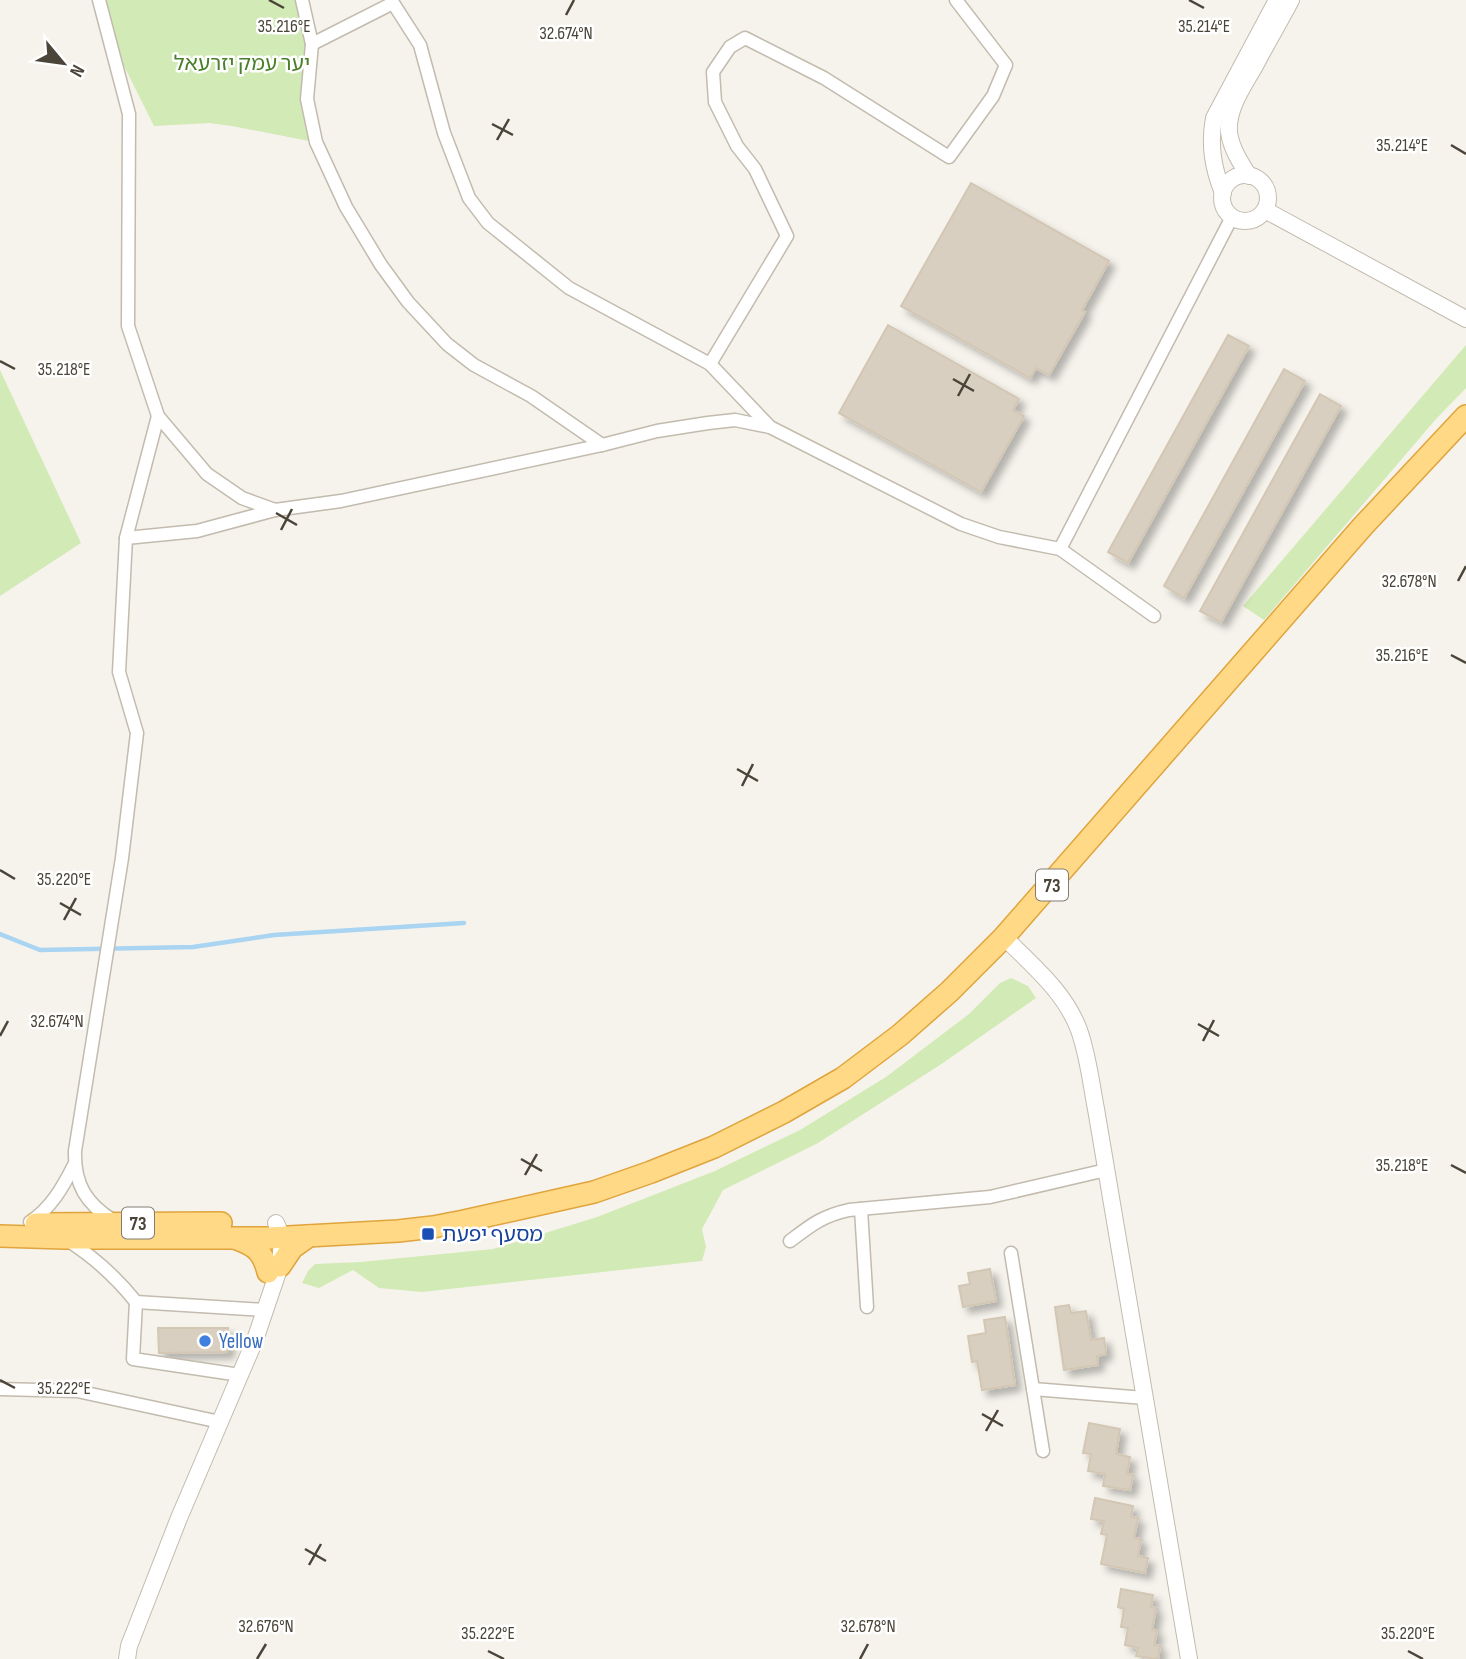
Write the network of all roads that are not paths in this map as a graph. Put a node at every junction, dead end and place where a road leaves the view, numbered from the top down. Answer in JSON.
{"nodes":[{"id":1,"x":99,"y":0,"type":"edge"},
{"id":2,"x":302,"y":0,"type":"edge"},
{"id":3,"x":956,"y":0,"type":"edge"},
{"id":4,"x":1277,"y":0,"type":"edge"},
{"id":5,"x":1291,"y":0,"type":"edge"},
{"id":6,"x":312,"y":44,"type":"junction"},
{"id":7,"x":1249,"y":176,"type":"junction"},
{"id":8,"x":1223,"y":193,"type":"junction"},
{"id":9,"x":1265,"y":210,"type":"junction"},
{"id":10,"x":1232,"y":217,"type":"junction"},
{"id":11,"x":1462,"y":313,"type":"edge"},
{"id":12,"x":710,"y":365,"type":"junction"},
{"id":13,"x":158,"y":416,"type":"junction"},
{"id":14,"x":1466,"y":416,"type":"edge"},
{"id":15,"x":770,"y":427,"type":"junction"},
{"id":16,"x":602,"y":445,"type":"junction"},
{"id":17,"x":275,"y":510,"type":"junction"},
{"id":18,"x":126,"y":538,"type":"junction"},
{"id":19,"x":1059,"y":549,"type":"junction"},
{"id":20,"x":1154,"y":616,"type":"dead end"},
{"id":21,"x":1004,"y":937,"type":"junction"},
{"id":22,"x":74,"y":1165,"type":"junction"},
{"id":23,"x":1107,"y":1170,"type":"junction"},
{"id":24,"x":530,"y":1207,"type":"junction"},
{"id":25,"x":861,"y":1209,"type":"junction"},
{"id":26,"x":117,"y":1223,"type":"junction"},
{"id":27,"x":0,"y":1224,"type":"edge"},
{"id":28,"x":27,"y":1224,"type":"junction"},
{"id":29,"x":276,"y":1233,"type":"junction"},
{"id":30,"x":0,"y":1236,"type":"edge"},
{"id":31,"x":309,"y":1236,"type":"junction"},
{"id":32,"x":64,"y":1238,"type":"junction"},
{"id":33,"x":235,"y":1238,"type":"junction"},
{"id":34,"x":790,"y":1241,"type":"dead end"},
{"id":35,"x":1010,"y":1253,"type":"dead end"},
{"id":36,"x":274,"y":1269,"type":"junction"},
{"id":37,"x":136,"y":1302,"type":"junction"},
{"id":38,"x":867,"y":1307,"type":"dead end"},
{"id":39,"x":264,"y":1310,"type":"junction"},
{"id":40,"x":240,"y":1375,"type":"junction"},
{"id":41,"x":0,"y":1389,"type":"edge"},
{"id":42,"x":1033,"y":1389,"type":"junction"},
{"id":43,"x":1145,"y":1398,"type":"junction"},
{"id":44,"x":220,"y":1422,"type":"junction"},
{"id":45,"x":1043,"y":1451,"type":"dead end"},
{"id":46,"x":127,"y":1659,"type":"edge"},
{"id":47,"x":1189,"y":1659,"type":"edge"}],
"edges":[{"from":1,"to":13,"type":"street"},
{"from":2,"to":6,"type":"street"},
{"from":3,"to":12,"type":"street"},
{"from":4,"to":8,"type":"street"},
{"from":5,"to":7,"type":"street"},
{"from":6,"to":12,"type":"street"},
{"from":6,"to":16,"type":"street"},
{"from":7,"to":8,"type":"street"},
{"from":7,"to":9,"type":"street"},
{"from":8,"to":10,"type":"street"},
{"from":9,"to":10,"type":"street"},
{"from":9,"to":11,"type":"street"},
{"from":10,"to":19,"type":"street"},
{"from":12,"to":15,"type":"street"},
{"from":13,"to":17,"type":"street"},
{"from":13,"to":18,"type":"street"},
{"from":14,"to":21,"type":"highway","number":"73"},
{"from":15,"to":16,"type":"street"},
{"from":15,"to":19,"type":"street"},
{"from":16,"to":17,"type":"street"},
{"from":17,"to":18,"type":"street"},
{"from":18,"to":22,"type":"street"},
{"from":19,"to":20,"type":"street"},
{"from":21,"to":23,"type":"street"},
{"from":21,"to":24,"type":"highway","number":"73"},
{"from":22,"to":26,"type":"street"},
{"from":22,"to":28,"type":"street"},
{"from":23,"to":25,"type":"street"},
{"from":23,"to":43,"type":"street"},
{"from":24,"to":29,"type":"highway","number":"73"},
{"from":24,"to":31,"type":"highway","number":"73"},
{"from":25,"to":34,"type":"street"},
{"from":25,"to":38,"type":"street"},
{"from":26,"to":28,"type":"highway","number":"73"},
{"from":26,"to":29,"type":"highway","number":"73"},
{"from":27,"to":28,"type":"highway","number":"73"},
{"from":29,"to":31,"type":"highway","number":"73"},
{"from":29,"to":33,"type":"highway","number":"73"},
{"from":29,"to":36,"type":"street"},
{"from":30,"to":32,"type":"highway","number":"73"},
{"from":31,"to":36,"type":"highway"},
{"from":32,"to":33,"type":"highway","number":"73"},
{"from":32,"to":37,"type":"street"},
{"from":33,"to":36,"type":"highway"},
{"from":35,"to":42,"type":"street"},
{"from":36,"to":39,"type":"street"},
{"from":37,"to":39,"type":"street"},
{"from":37,"to":40,"type":"street"},
{"from":39,"to":40,"type":"street"},
{"from":40,"to":44,"type":"street"},
{"from":41,"to":44,"type":"street"},
{"from":42,"to":43,"type":"street"},
{"from":42,"to":45,"type":"street"},
{"from":43,"to":47,"type":"street"},
{"from":44,"to":46,"type":"street"}]}
